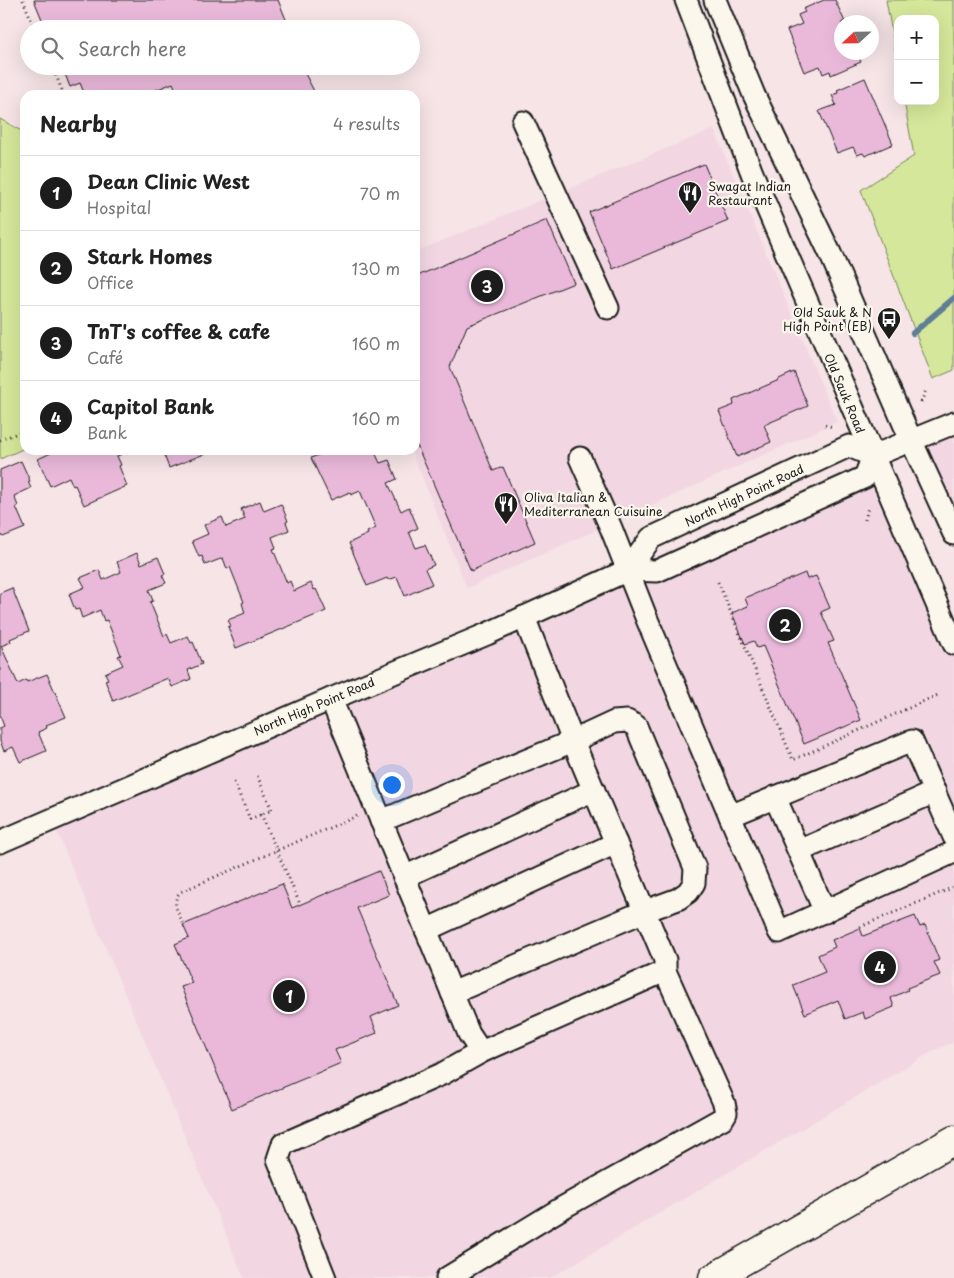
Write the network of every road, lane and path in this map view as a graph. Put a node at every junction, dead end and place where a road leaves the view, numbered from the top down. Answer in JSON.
{"nodes":[{"id":1,"x":23,"y":0,"type":"edge"},
{"id":2,"x":686,"y":0,"type":"edge"},
{"id":3,"x":716,"y":0,"type":"edge"},
{"id":4,"x":31,"y":20,"type":"edge"},
{"id":5,"x":56,"y":75,"type":"edge"},
{"id":6,"x":62,"y":90,"type":"edge"},
{"id":7,"x":523,"y":122,"type":"dead end"},
{"id":8,"x":608,"y":308,"type":"dead end"},
{"id":9,"x":926,"y":390,"type":"dead end"},
{"id":10,"x":921,"y":402,"type":"dead end"},
{"id":11,"x":954,"y":423,"type":"edge"},
{"id":12,"x":825,"y":424,"type":"dead end"},
{"id":13,"x":833,"y":427,"type":"dead end"},
{"id":14,"x":20,"y":432,"type":"edge"},
{"id":15,"x":0,"y":440,"type":"edge"},
{"id":16,"x":911,"y":440,"type":"junction"},
{"id":17,"x":872,"y":456,"type":"junction"},
{"id":18,"x":580,"y":458,"type":"dead end"},
{"id":19,"x":868,"y":508,"type":"dead end"},
{"id":20,"x":864,"y":520,"type":"dead end"},
{"id":21,"x":954,"y":534,"type":"edge"},
{"id":22,"x":628,"y":570,"type":"junction"},
{"id":23,"x":718,"y":582,"type":"dead end"},
{"id":24,"x":524,"y":617,"type":"junction"},
{"id":25,"x":954,"y":644,"type":"edge"},
{"id":26,"x":940,"y":694,"type":"dead end"},
{"id":27,"x":331,"y":699,"type":"junction"},
{"id":28,"x":573,"y":741,"type":"junction"},
{"id":29,"x":256,"y":773,"type":"dead end"},
{"id":30,"x":234,"y":782,"type":"dead end"},
{"id":31,"x":594,"y":790,"type":"junction"},
{"id":32,"x":935,"y":792,"type":"junction"},
{"id":33,"x":775,"y":797,"type":"junction"},
{"id":34,"x":261,"y":814,"type":"junction"},
{"id":35,"x":357,"y":816,"type":"dead end"},
{"id":36,"x":730,"y":816,"type":"junction"},
{"id":37,"x":380,"y":820,"type":"junction"},
{"id":38,"x":954,"y":837,"type":"edge"},
{"id":39,"x":0,"y":842,"type":"edge"},
{"id":40,"x":616,"y":843,"type":"junction"},
{"id":41,"x":276,"y":850,"type":"junction"},
{"id":42,"x":798,"y":851,"type":"junction"},
{"id":43,"x":954,"y":852,"type":"edge"},
{"id":44,"x":404,"y":876,"type":"junction"},
{"id":45,"x":954,"y":887,"type":"edge"},
{"id":46,"x":299,"y":902,"type":"dead end"},
{"id":47,"x":645,"y":911,"type":"junction"},
{"id":48,"x":825,"y":912,"type":"junction"},
{"id":49,"x":183,"y":923,"type":"dead end"},
{"id":50,"x":860,"y":927,"type":"dead end"},
{"id":51,"x":426,"y":930,"type":"junction"},
{"id":52,"x":665,"y":971,"type":"junction"},
{"id":53,"x":452,"y":993,"type":"junction"},
{"id":54,"x":481,"y":1052,"type":"junction"},
{"id":55,"x":954,"y":1140,"type":"edge"},
{"id":56,"x":325,"y":1278,"type":"edge"},
{"id":57,"x":447,"y":1278,"type":"edge"},
{"id":58,"x":713,"y":1278,"type":"edge"}],
"edges":[{"from":1,"to":4,"type":"path"},
{"from":2,"to":17,"type":"street","name":"Old Sauk Road"},
{"from":3,"to":16,"type":"street"},
{"from":5,"to":6,"type":"path"},
{"from":7,"to":8,"type":"street"},
{"from":9,"to":10,"type":"path"},
{"from":11,"to":16,"type":"street"},
{"from":12,"to":13,"type":"path"},
{"from":14,"to":15,"type":"path"},
{"from":16,"to":17,"type":"street"},
{"from":16,"to":21,"type":"street"},
{"from":17,"to":22,"type":"street","name":"North High Point Road"},
{"from":17,"to":22,"type":"street","name":"North High Point Road"},
{"from":17,"to":25,"type":"street","name":"Old Sauk Road"},
{"from":18,"to":22,"type":"street"},
{"from":19,"to":20,"type":"path"},
{"from":22,"to":24,"type":"street","name":"North High Point Road"},
{"from":22,"to":36,"type":"street"},
{"from":23,"to":26,"type":"path"},
{"from":24,"to":27,"type":"street","name":"North High Point Road"},
{"from":24,"to":28,"type":"street"},
{"from":27,"to":37,"type":"street"},
{"from":27,"to":39,"type":"street","name":"North High Point Road"},
{"from":28,"to":31,"type":"street"},
{"from":28,"to":37,"type":"street"},
{"from":28,"to":47,"type":"street"},
{"from":29,"to":34,"type":"path"},
{"from":30,"to":34,"type":"path"},
{"from":31,"to":40,"type":"street"},
{"from":31,"to":44,"type":"street"},
{"from":32,"to":33,"type":"street"},
{"from":32,"to":38,"type":"street"},
{"from":32,"to":42,"type":"street"},
{"from":33,"to":36,"type":"street"},
{"from":33,"to":42,"type":"street"},
{"from":34,"to":41,"type":"path"},
{"from":35,"to":41,"type":"path"},
{"from":36,"to":48,"type":"street"},
{"from":37,"to":44,"type":"street"},
{"from":40,"to":47,"type":"street"},
{"from":40,"to":51,"type":"street"},
{"from":41,"to":46,"type":"path"},
{"from":41,"to":49,"type":"path"},
{"from":42,"to":48,"type":"street"},
{"from":43,"to":48,"type":"street"},
{"from":44,"to":51,"type":"street"},
{"from":45,"to":50,"type":"path"},
{"from":47,"to":52,"type":"street"},
{"from":47,"to":53,"type":"street"},
{"from":51,"to":53,"type":"street"},
{"from":52,"to":54,"type":"street"},
{"from":52,"to":57,"type":"street"},
{"from":53,"to":54,"type":"street"},
{"from":54,"to":56,"type":"street"},
{"from":55,"to":58,"type":"highway"}]}
